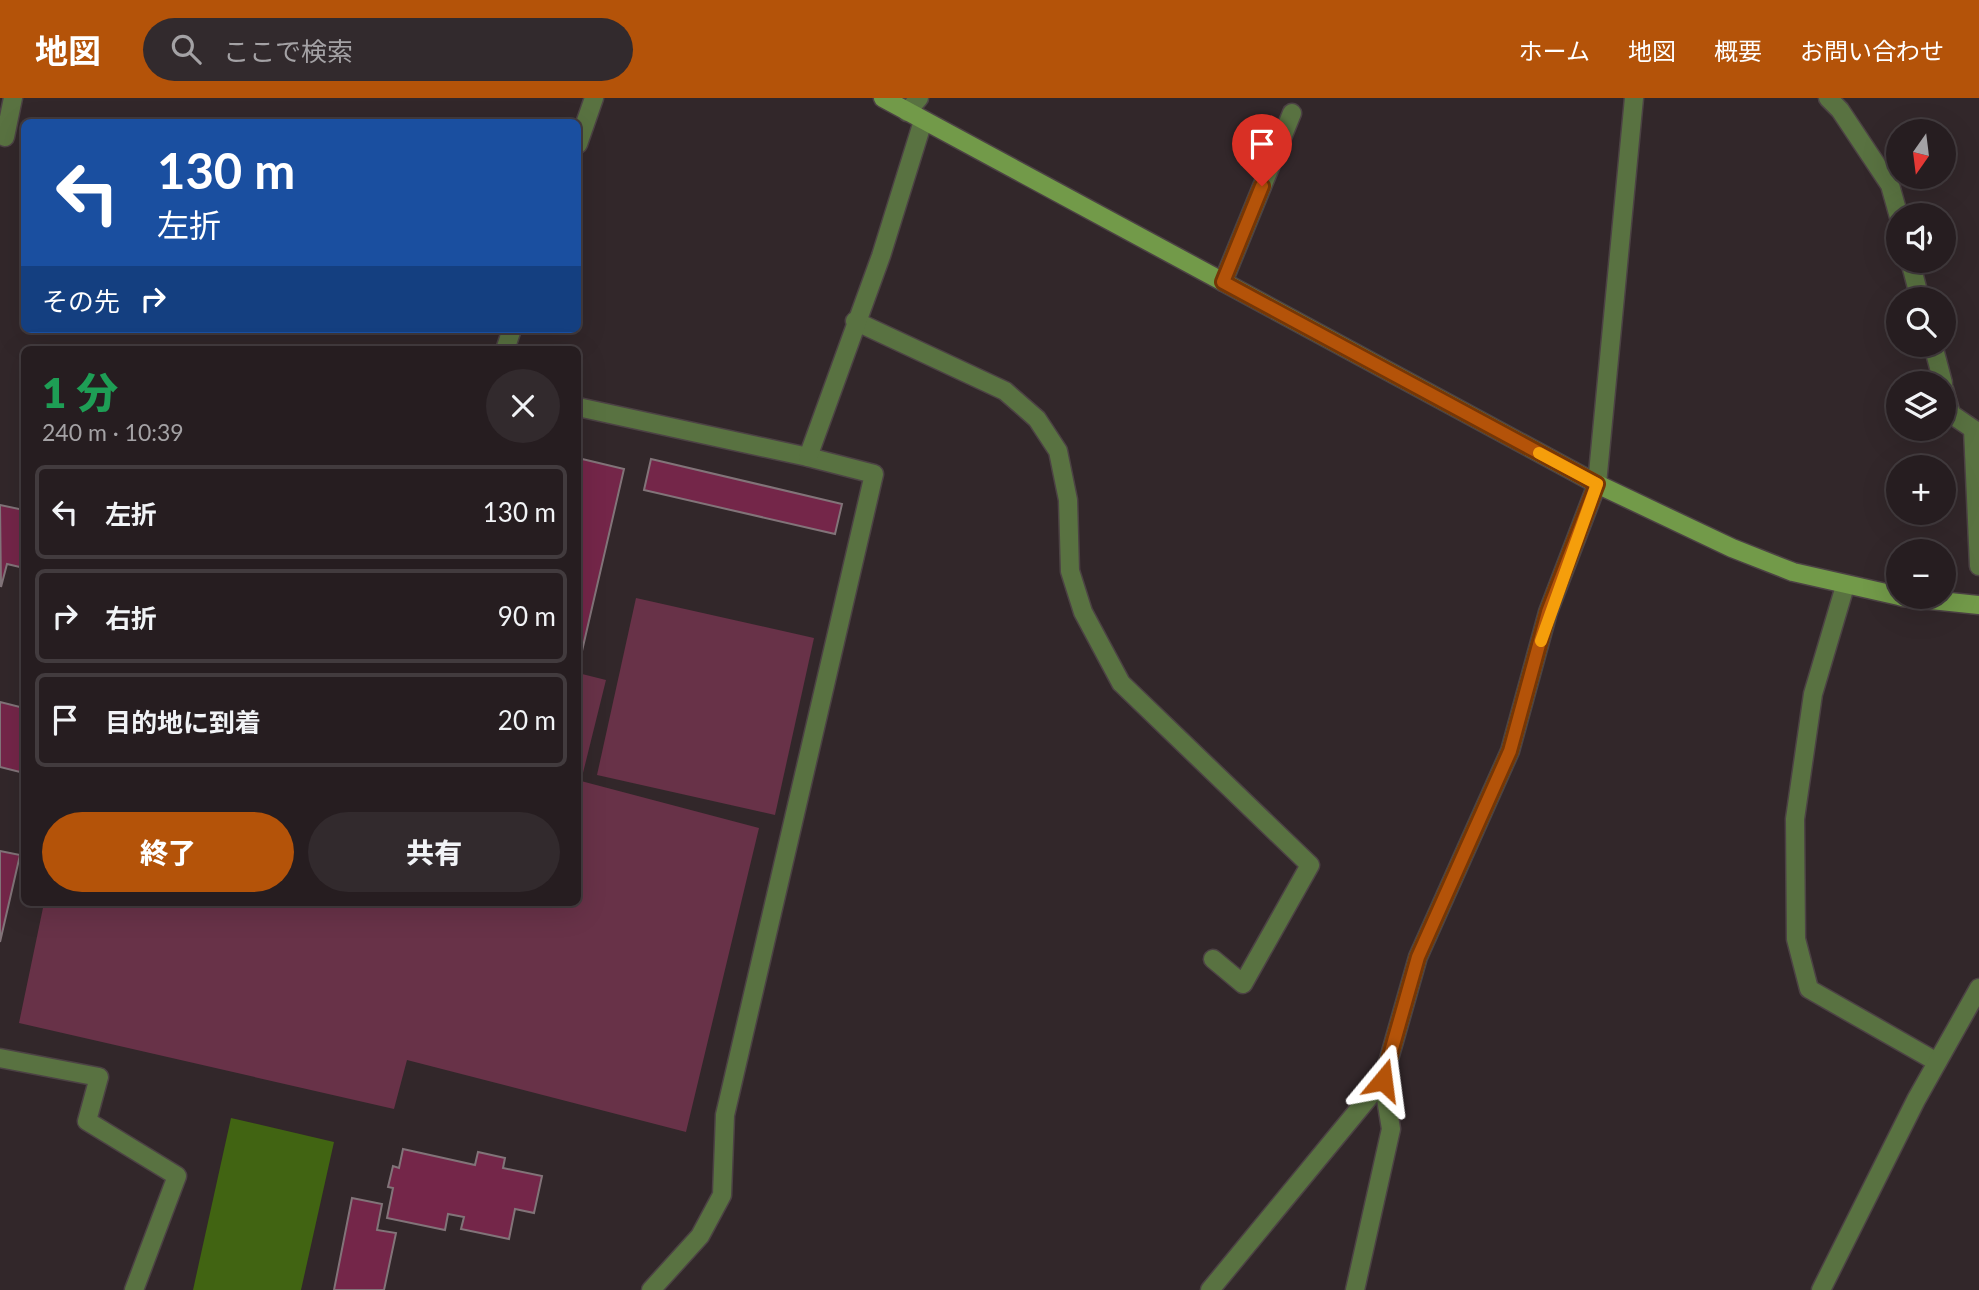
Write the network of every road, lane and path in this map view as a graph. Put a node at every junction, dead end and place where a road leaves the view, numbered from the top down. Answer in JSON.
{"nodes":[{"id":1,"x":13,"y":98,"type":"edge"},
{"id":2,"x":594,"y":98,"type":"edge"},
{"id":3,"x":883,"y":98,"type":"edge"},
{"id":4,"x":919,"y":98,"type":"edge"},
{"id":5,"x":1634,"y":98,"type":"edge"},
{"id":6,"x":1828,"y":98,"type":"edge"},
{"id":7,"x":907,"y":112,"type":"junction"},
{"id":8,"x":1292,"y":113,"type":"dead end"},
{"id":9,"x":923,"y":121,"type":"junction"},
{"id":10,"x":581,"y":135,"type":"edge"},
{"id":11,"x":5,"y":136,"type":"dead end"},
{"id":12,"x":1895,"y":203,"type":"edge"},
{"id":13,"x":1223,"y":282,"type":"junction"},
{"id":14,"x":855,"y":321,"type":"junction"},
{"id":15,"x":581,"y":408,"type":"edge"},
{"id":16,"x":1956,"y":416,"type":"edge"},
{"id":17,"x":1976,"y":424,"type":"edge"},
{"id":18,"x":808,"y":457,"type":"junction"},
{"id":19,"x":1597,"y":484,"type":"junction"},
{"id":20,"x":1979,"y":566,"type":"edge"},
{"id":21,"x":1845,"y":586,"type":"junction"},
{"id":22,"x":1886,"y":593,"type":"edge"},
{"id":23,"x":1956,"y":602,"type":"edge"},
{"id":24,"x":1979,"y":605,"type":"edge"},
{"id":25,"x":1213,"y":959,"type":"dead end"},
{"id":26,"x":1979,"y":988,"type":"edge"},
{"id":27,"x":0,"y":1058,"type":"edge"},
{"id":28,"x":1937,"y":1062,"type":"junction"},
{"id":29,"x":1383,"y":1080,"type":"junction"},
{"id":30,"x":134,"y":1290,"type":"edge"},
{"id":31,"x":651,"y":1290,"type":"edge"},
{"id":32,"x":1210,"y":1290,"type":"edge"},
{"id":33,"x":1355,"y":1290,"type":"edge"},
{"id":34,"x":1821,"y":1290,"type":"edge"}],
"edges":[{"from":1,"to":11,"type":"street"},
{"from":2,"to":10,"type":"street"},
{"from":3,"to":7,"type":"street"},
{"from":4,"to":7,"type":"street"},
{"from":5,"to":19,"type":"street"},
{"from":6,"to":12,"type":"street"},
{"from":7,"to":9,"type":"street"},
{"from":8,"to":13,"type":"street"},
{"from":9,"to":13,"type":"street"},
{"from":9,"to":14,"type":"street"},
{"from":13,"to":19,"type":"street"},
{"from":14,"to":18,"type":"street"},
{"from":14,"to":25,"type":"street"},
{"from":15,"to":18,"type":"street"},
{"from":16,"to":17,"type":"street"},
{"from":17,"to":20,"type":"street"},
{"from":18,"to":31,"type":"street"},
{"from":19,"to":21,"type":"street"},
{"from":19,"to":29,"type":"street"},
{"from":21,"to":22,"type":"street"},
{"from":21,"to":28,"type":"street"},
{"from":23,"to":24,"type":"street"},
{"from":26,"to":28,"type":"street"},
{"from":27,"to":30,"type":"street"},
{"from":28,"to":34,"type":"street"},
{"from":29,"to":32,"type":"street"},
{"from":29,"to":33,"type":"street"}]}
